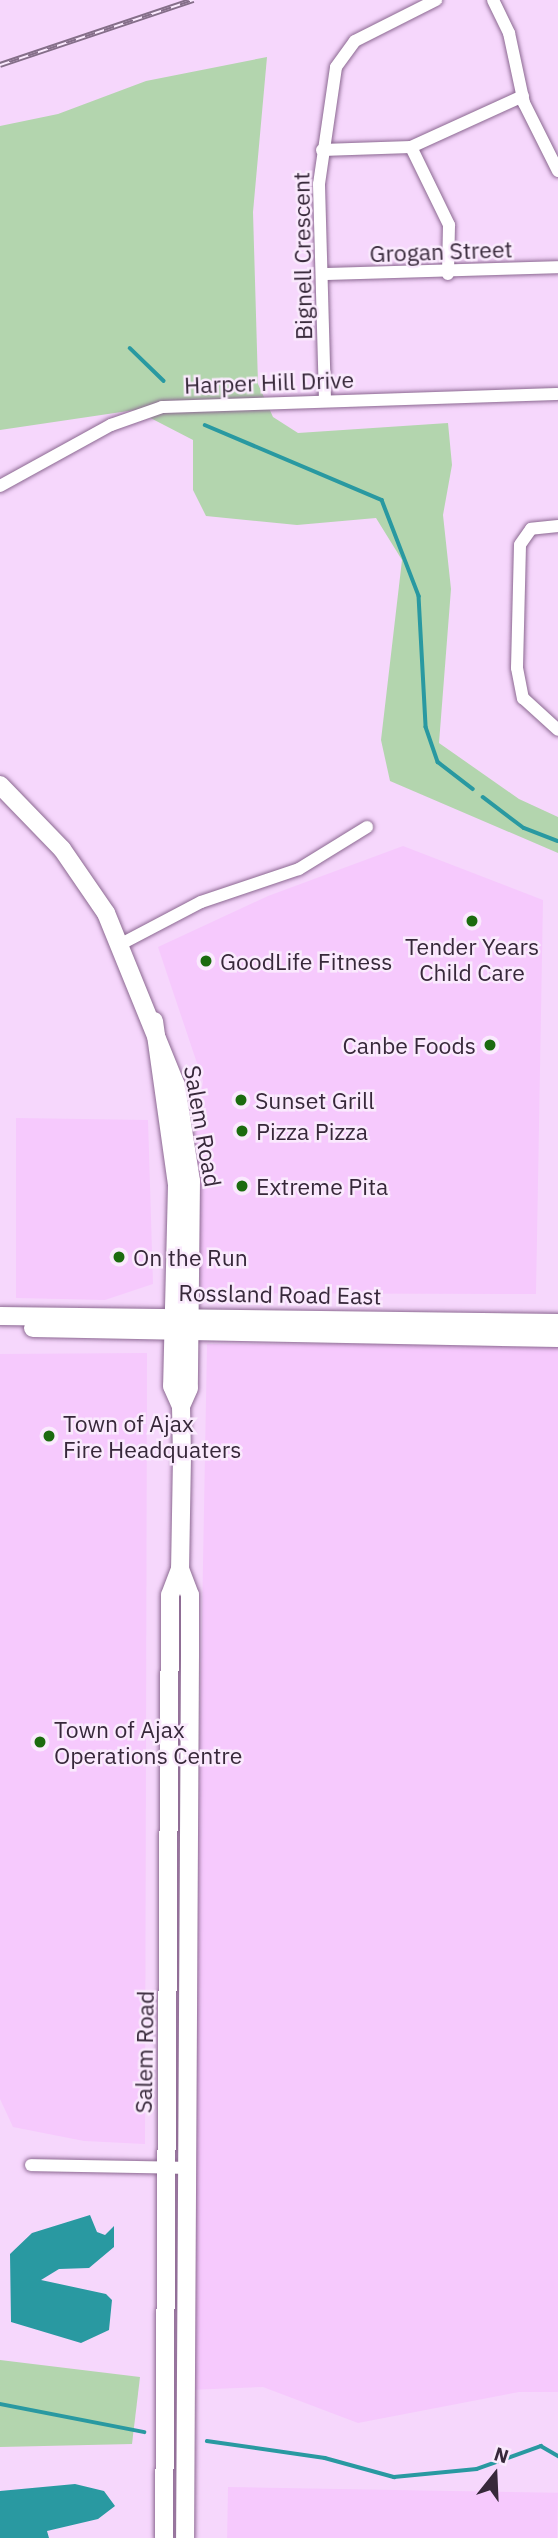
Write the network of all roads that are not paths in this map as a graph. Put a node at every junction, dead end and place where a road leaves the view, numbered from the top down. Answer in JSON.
{"nodes":[{"id":1,"x":436,"y":0,"type":"edge"},
{"id":2,"x":493,"y":0,"type":"edge"},
{"id":3,"x":523,"y":96,"type":"junction"},
{"id":4,"x":411,"y":147,"type":"junction"},
{"id":5,"x":322,"y":150,"type":"junction"},
{"id":6,"x":558,"y":171,"type":"edge"},
{"id":7,"x":558,"y":267,"type":"edge"},
{"id":8,"x":324,"y":274,"type":"junction"},
{"id":9,"x":448,"y":274,"type":"junction"},
{"id":10,"x":558,"y":394,"type":"edge"},
{"id":11,"x":325,"y":400,"type":"junction"},
{"id":12,"x":0,"y":486,"type":"edge"},
{"id":13,"x":558,"y":526,"type":"edge"},
{"id":14,"x":558,"y":730,"type":"edge"},
{"id":15,"x":0,"y":785,"type":"edge"},
{"id":16,"x":367,"y":827,"type":"dead end"},
{"id":17,"x":121,"y":944,"type":"junction"},
{"id":18,"x":0,"y":1316,"type":"edge"},
{"id":19,"x":182,"y":1323,"type":"junction"},
{"id":20,"x":558,"y":1323,"type":"edge"},
{"id":21,"x":0,"y":1327,"type":"edge"},
{"id":22,"x":558,"y":1338,"type":"edge"},
{"id":23,"x":180,"y":1569,"type":"junction"},
{"id":24,"x":31,"y":2165,"type":"dead end"},
{"id":25,"x":167,"y":2168,"type":"junction"},
{"id":26,"x":187,"y":2168,"type":"junction"},
{"id":27,"x":164,"y":2538,"type":"edge"},
{"id":28,"x":185,"y":2538,"type":"edge"}],
"edges":[{"from":1,"to":5,"type":"street","name":"Bignell Crescent"},
{"from":2,"to":3,"type":"street"},
{"from":3,"to":4,"type":"street"},
{"from":3,"to":6,"type":"street"},
{"from":4,"to":5,"type":"street"},
{"from":4,"to":9,"type":"street"},
{"from":5,"to":8,"type":"street","name":"Bignell Crescent"},
{"from":7,"to":9,"type":"street","name":"Grogan Street"},
{"from":8,"to":9,"type":"street","name":"Grogan Street"},
{"from":8,"to":11,"type":"street","name":"Bignell Crescent"},
{"from":10,"to":11,"type":"street","name":"Harper Hill Drive"},
{"from":11,"to":12,"type":"street","name":"Harper Hill Drive"},
{"from":13,"to":14,"type":"street"},
{"from":15,"to":17,"type":"main road","name":"Salem Road"},
{"from":16,"to":17,"type":"street"},
{"from":17,"to":19,"type":"main road","name":"Salem Road"},
{"from":18,"to":19,"type":"main road","name":"Rossland Road East"},
{"from":19,"to":20,"type":"main road","name":"Rossland Road East"},
{"from":19,"to":21,"type":"main road","name":"Rossland Road East"},
{"from":19,"to":22,"type":"main road","name":"Rossland Road East"},
{"from":19,"to":23,"type":"main road","name":"Salem Road"},
{"from":23,"to":25,"type":"main road","name":"Salem Road"},
{"from":23,"to":26,"type":"main road","name":"Salem Road"},
{"from":24,"to":25,"type":"street"},
{"from":25,"to":26,"type":"street"},
{"from":25,"to":27,"type":"main road","name":"Salem Road"},
{"from":26,"to":28,"type":"main road","name":"Salem Road"}]}
